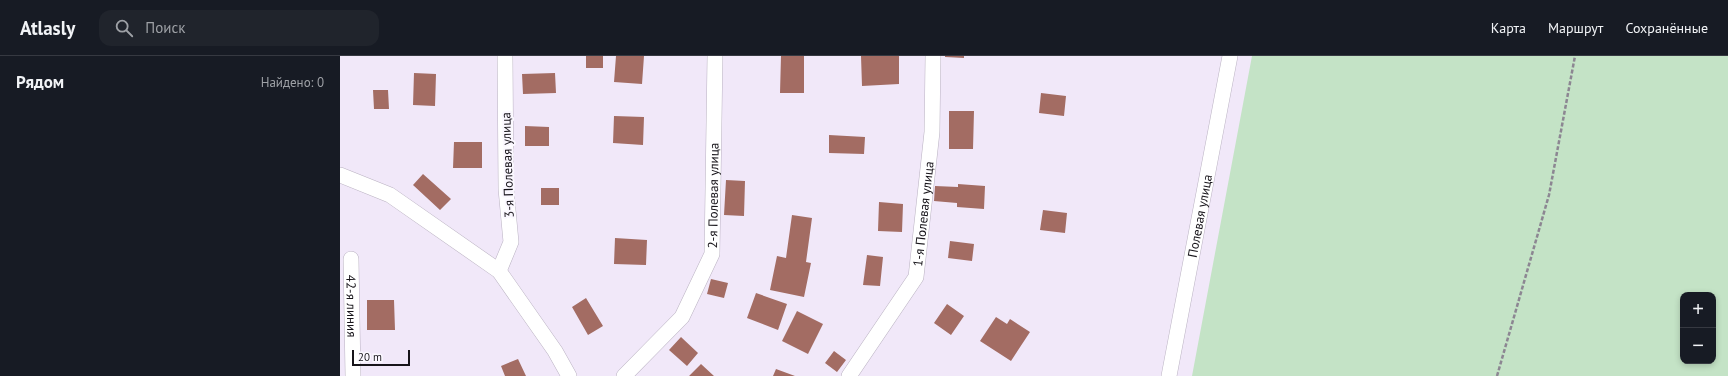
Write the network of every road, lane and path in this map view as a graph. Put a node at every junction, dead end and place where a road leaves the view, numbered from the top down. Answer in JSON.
{"nodes":[{"id":1,"x":505,"y":56,"type":"edge"},
{"id":2,"x":715,"y":56,"type":"edge"},
{"id":3,"x":933,"y":56,"type":"edge"},
{"id":4,"x":1230,"y":56,"type":"edge"},
{"id":5,"x":1575,"y":56,"type":"edge"},
{"id":6,"x":340,"y":175,"type":"edge"},
{"id":7,"x":351,"y":259,"type":"dead end"},
{"id":8,"x":499,"y":271,"type":"junction"},
{"id":9,"x":353,"y":376,"type":"edge"},
{"id":10,"x":568,"y":376,"type":"edge"},
{"id":11,"x":624,"y":376,"type":"edge"},
{"id":12,"x":849,"y":376,"type":"edge"},
{"id":13,"x":1169,"y":376,"type":"edge"},
{"id":14,"x":1497,"y":376,"type":"edge"}],
"edges":[{"from":1,"to":8,"type":"street","name":"3-я Полевая улица"},
{"from":2,"to":11,"type":"street","name":"2-я Полевая улица"},
{"from":3,"to":12,"type":"street","name":"1-я Полевая улица"},
{"from":4,"to":13,"type":"street","name":"Полевая улица"},
{"from":5,"to":14,"type":"path"},
{"from":6,"to":8,"type":"street"},
{"from":7,"to":9,"type":"street","name":"42-я линия"},
{"from":8,"to":10,"type":"street"}]}
